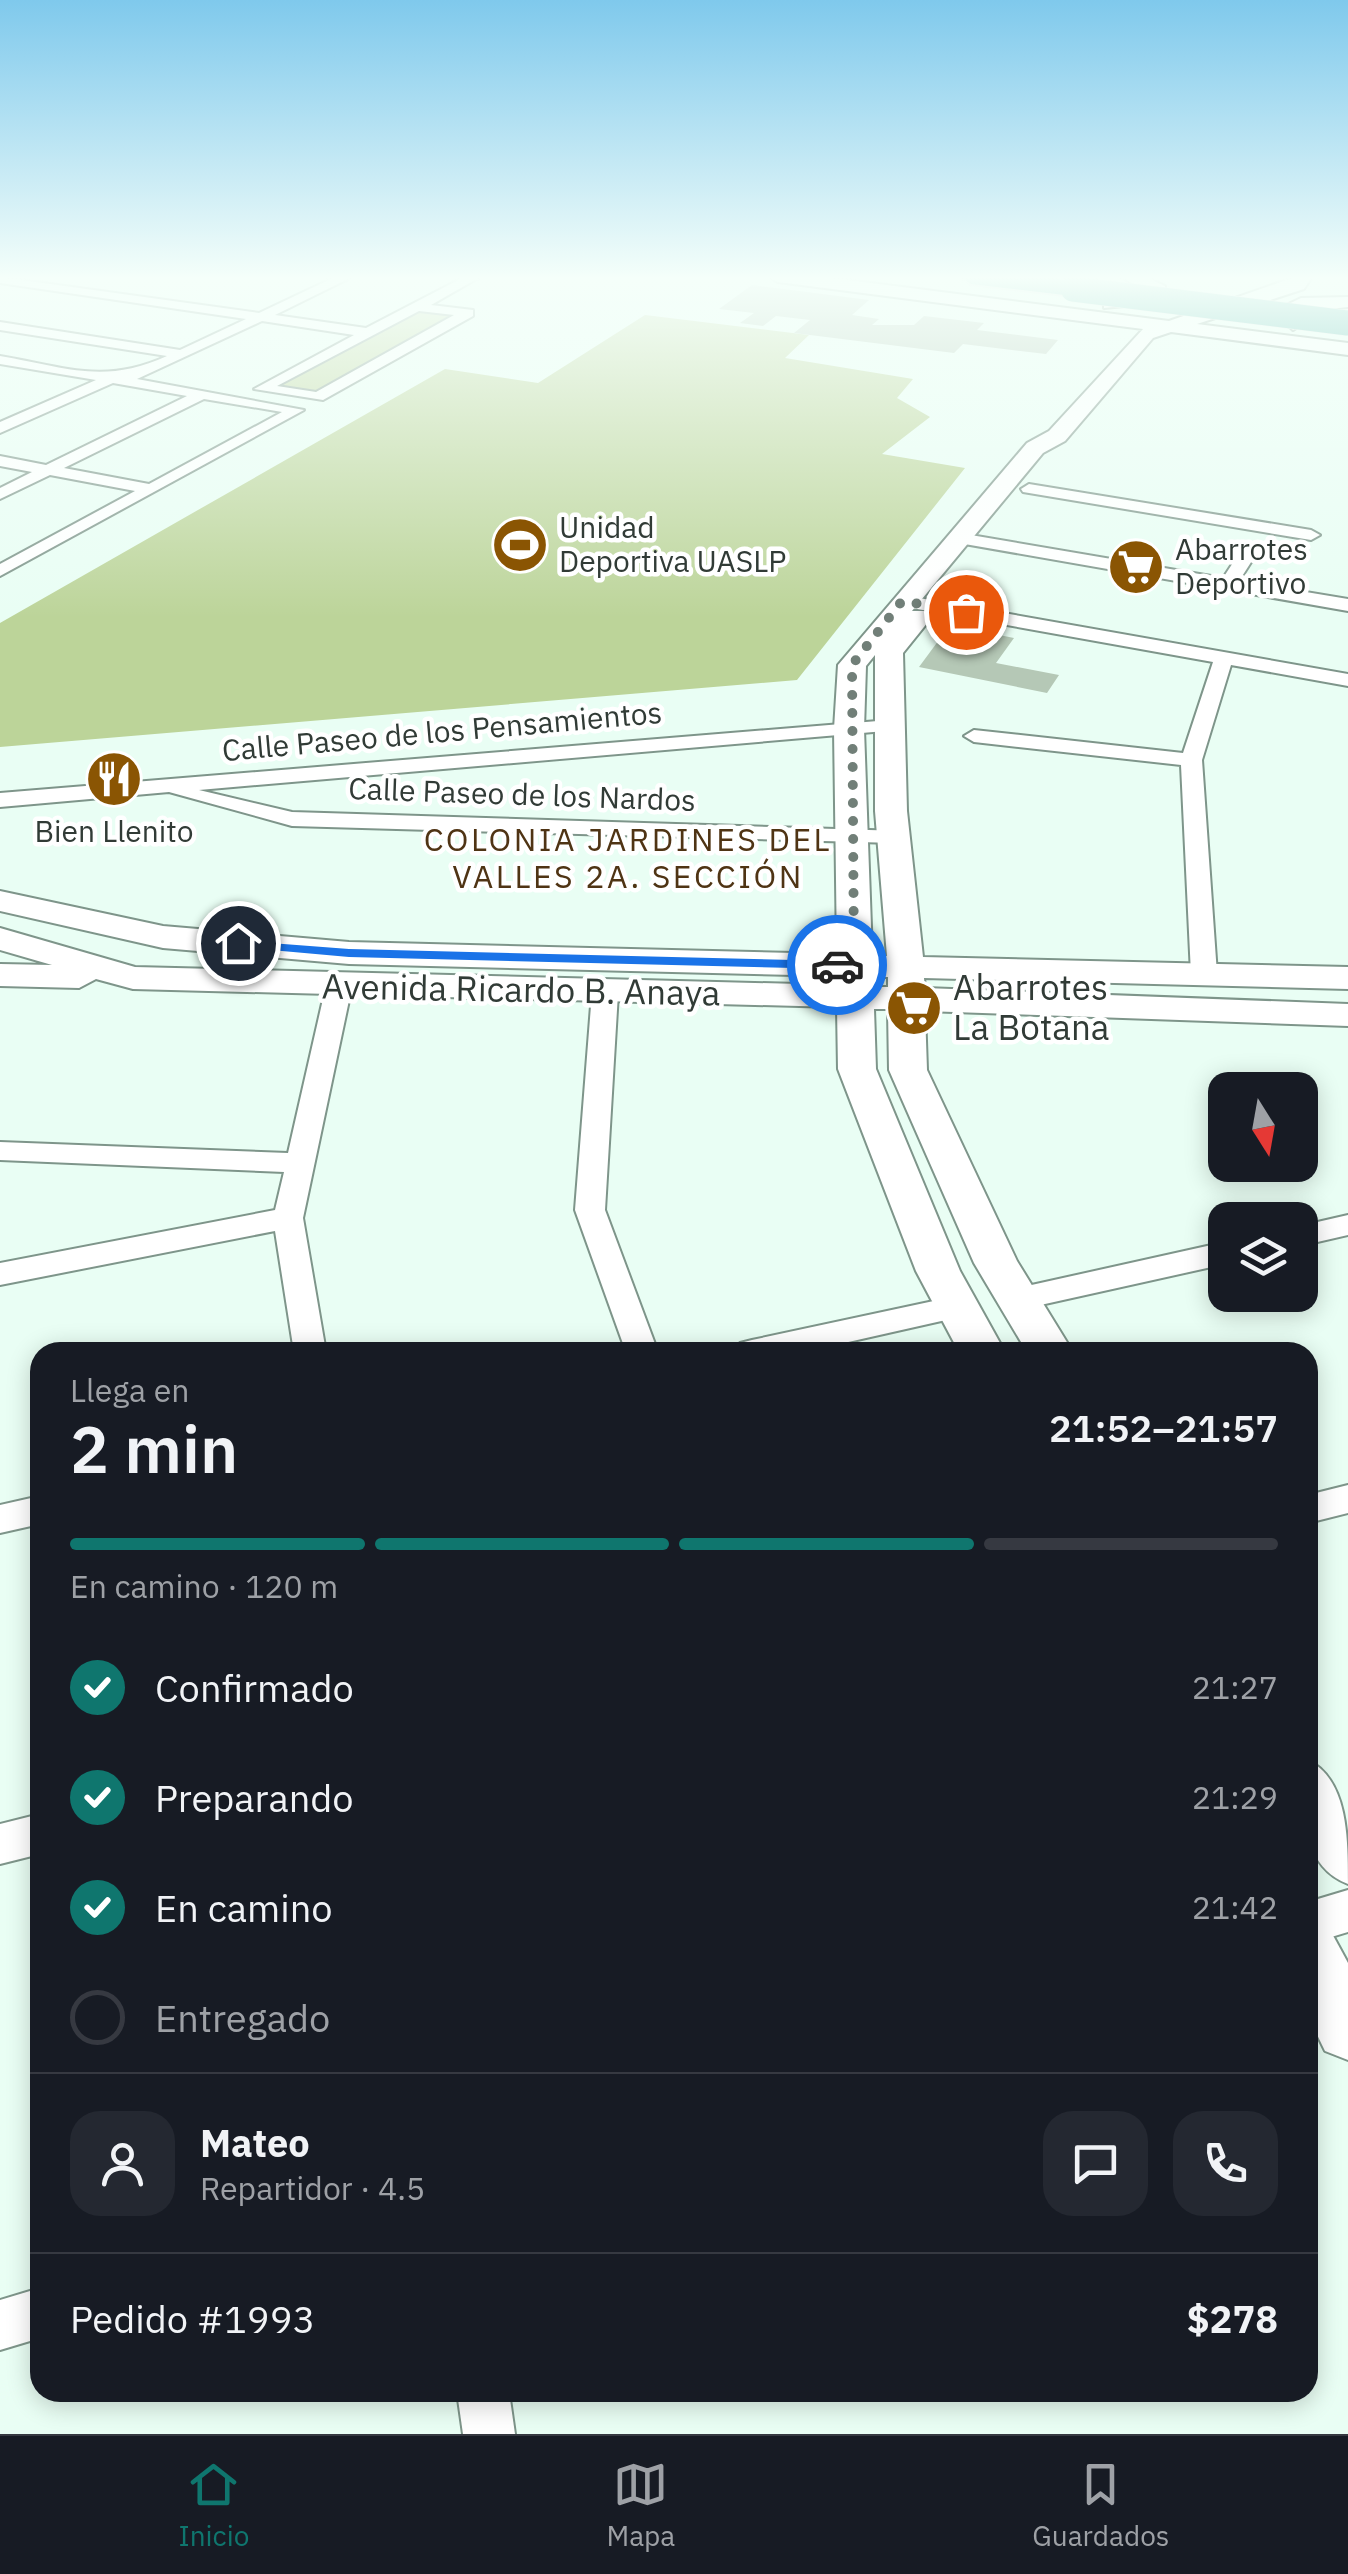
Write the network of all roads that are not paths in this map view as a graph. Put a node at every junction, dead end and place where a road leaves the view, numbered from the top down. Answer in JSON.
{"nodes":[{"id":1,"x":84,"y":391,"type":"edge"},
{"id":2,"x":181,"y":391,"type":"edge"},
{"id":3,"x":260,"y":391,"type":"edge"},
{"id":4,"x":280,"y":391,"type":"edge"},
{"id":5,"x":330,"y":391,"type":"edge"},
{"id":6,"x":1099,"y":391,"type":"edge"},
{"id":7,"x":202,"y":394,"type":"junction"},
{"id":8,"x":242,"y":401,"type":"junction"},
{"id":9,"x":0,"y":408,"type":"edge"},
{"id":10,"x":31,"y":414,"type":"junction"},
{"id":11,"x":0,"y":428,"type":"edge"},
{"id":12,"x":1043,"y":458,"type":"junction"},
{"id":13,"x":0,"y":461,"type":"edge"},
{"id":14,"x":47,"y":470,"type":"junction"},
{"id":15,"x":150,"y":489,"type":"junction"},
{"id":16,"x":0,"y":494,"type":"edge"},
{"id":17,"x":1311,"y":536,"type":"dead end"},
{"id":18,"x":972,"y":540,"type":"junction"},
{"id":19,"x":1246,"y":556,"type":"dead end"},
{"id":20,"x":0,"y":571,"type":"edge"},
{"id":21,"x":1228,"y":584,"type":"junction"},
{"id":22,"x":915,"y":603,"type":"junction"},
{"id":23,"x":1348,"y":605,"type":"edge"},
{"id":24,"x":1224,"y":658,"type":"junction"},
{"id":25,"x":1348,"y":680,"type":"edge"},
{"id":26,"x":890,"y":726,"type":"junction"},
{"id":27,"x":849,"y":729,"type":"junction"},
{"id":28,"x":974,"y":736,"type":"dead end"},
{"id":29,"x":1191,"y":760,"type":"junction"},
{"id":30,"x":153,"y":786,"type":"junction"},
{"id":31,"x":0,"y":800,"type":"edge"},
{"id":32,"x":851,"y":835,"type":"junction"},
{"id":33,"x":894,"y":836,"type":"junction"},
{"id":34,"x":0,"y":901,"type":"edge"},
{"id":35,"x":0,"y":938,"type":"edge"},
{"id":36,"x":1204,"y":974,"type":"junction"},
{"id":37,"x":0,"y":975,"type":"edge"},
{"id":38,"x":133,"y":978,"type":"junction"},
{"id":39,"x":1348,"y":978,"type":"edge"},
{"id":40,"x":855,"y":981,"type":"junction"},
{"id":41,"x":905,"y":983,"type":"junction"},
{"id":42,"x":339,"y":986,"type":"junction"},
{"id":43,"x":605,"y":993,"type":"junction"},
{"id":44,"x":1348,"y":1016,"type":"edge"},
{"id":45,"x":0,"y":1151,"type":"edge"},
{"id":46,"x":300,"y":1163,"type":"junction"},
{"id":47,"x":288,"y":1218,"type":"junction"},
{"id":48,"x":1348,"y":1225,"type":"edge"},
{"id":49,"x":1318,"y":1232,"type":"edge"},
{"id":50,"x":1208,"y":1257,"type":"edge"},
{"id":51,"x":0,"y":1274,"type":"edge"},
{"id":52,"x":1018,"y":1299,"type":"junction"},
{"id":53,"x":957,"y":1307,"type":"junction"},
{"id":54,"x":308,"y":1342,"type":"edge"},
{"id":55,"x":638,"y":1342,"type":"edge"},
{"id":56,"x":798,"y":1342,"type":"edge"},
{"id":57,"x":976,"y":1342,"type":"edge"},
{"id":58,"x":1044,"y":1342,"type":"edge"},
{"id":59,"x":1348,"y":1499,"type":"edge"},
{"id":60,"x":1318,"y":1506,"type":"edge"},
{"id":61,"x":30,"y":1512,"type":"edge"},
{"id":62,"x":0,"y":1519,"type":"edge"},
{"id":63,"x":1318,"y":1804,"type":"edge"},
{"id":64,"x":30,"y":1836,"type":"edge"},
{"id":65,"x":0,"y":1844,"type":"edge"},
{"id":66,"x":1348,"y":1856,"type":"edge"},
{"id":67,"x":1348,"y":1910,"type":"edge"},
{"id":68,"x":1318,"y":1920,"type":"edge"},
{"id":69,"x":1318,"y":1971,"type":"edge"},
{"id":70,"x":1348,"y":2028,"type":"edge"},
{"id":71,"x":30,"y":2316,"type":"edge"},
{"id":72,"x":0,"y":2325,"type":"edge"},
{"id":73,"x":484,"y":2402,"type":"edge"},
{"id":74,"x":489,"y":2434,"type":"edge"}],
"edges":[{"from":1,"to":10,"type":"street"},
{"from":2,"to":7,"type":"street"},
{"from":3,"to":8,"type":"street"},
{"from":4,"to":5,"type":"street"},
{"from":6,"to":12,"type":"main road"},
{"from":7,"to":8,"type":"street"},
{"from":7,"to":14,"type":"street"},
{"from":8,"to":15,"type":"street"},
{"from":9,"to":10,"type":"street"},
{"from":10,"to":11,"type":"street"},
{"from":12,"to":17,"type":"street"},
{"from":12,"to":18,"type":"main road"},
{"from":13,"to":14,"type":"street"},
{"from":14,"to":15,"type":"street"},
{"from":14,"to":16,"type":"street"},
{"from":15,"to":20,"type":"street"},
{"from":18,"to":21,"type":"street"},
{"from":18,"to":22,"type":"main road"},
{"from":19,"to":21,"type":"street"},
{"from":21,"to":23,"type":"street"},
{"from":22,"to":24,"type":"street"},
{"from":22,"to":26,"type":"main road"},
{"from":22,"to":27,"type":"main road"},
{"from":24,"to":25,"type":"street"},
{"from":24,"to":29,"type":"street"},
{"from":26,"to":27,"type":"street","name":"Calle Paseo de los Pensamientos"},
{"from":26,"to":33,"type":"main road"},
{"from":27,"to":30,"type":"street","name":"Calle Paseo de los Pensamientos"},
{"from":27,"to":32,"type":"main road"},
{"from":28,"to":29,"type":"street"},
{"from":29,"to":36,"type":"street"},
{"from":30,"to":31,"type":"street","name":"Calle Paseo de los Pensamientos"},
{"from":30,"to":32,"type":"street","name":"Calle Paseo de los Nardos"},
{"from":32,"to":33,"type":"street","name":"Calle Paseo de los Nardos"},
{"from":32,"to":40,"type":"main road"},
{"from":33,"to":41,"type":"main road"},
{"from":34,"to":40,"type":"main road","name":"Avenida Ricardo B. Anaya"},
{"from":35,"to":38,"type":"main road","name":"Avenida Ricardo B. Anaya"},
{"from":36,"to":39,"type":"main road","name":"Avenida Ricardo B. Anaya"},
{"from":36,"to":41,"type":"main road","name":"Avenida Ricardo B. Anaya"},
{"from":37,"to":38,"type":"main road"},
{"from":38,"to":42,"type":"main road","name":"Avenida Ricardo B. Anaya"},
{"from":40,"to":41,"type":"main road","name":"Avenida Ricardo B. Anaya"},
{"from":40,"to":43,"type":"main road","name":"Avenida Ricardo B. Anaya"},
{"from":40,"to":53,"type":"main road"},
{"from":41,"to":44,"type":"main road","name":"Avenida Ricardo B. Anaya"},
{"from":41,"to":52,"type":"main road"},
{"from":42,"to":43,"type":"main road","name":"Avenida Ricardo B. Anaya"},
{"from":42,"to":46,"type":"street"},
{"from":43,"to":55,"type":"street"},
{"from":45,"to":46,"type":"street"},
{"from":46,"to":47,"type":"street"},
{"from":47,"to":51,"type":"street"},
{"from":47,"to":54,"type":"street"},
{"from":48,"to":49,"type":"street"},
{"from":50,"to":52,"type":"street"},
{"from":52,"to":58,"type":"main road"},
{"from":53,"to":56,"type":"street"},
{"from":53,"to":57,"type":"main road"},
{"from":59,"to":60,"type":"street"},
{"from":61,"to":62,"type":"street"},
{"from":63,"to":66,"type":"main road"},
{"from":64,"to":65,"type":"street"},
{"from":67,"to":68,"type":"street"},
{"from":69,"to":70,"type":"main road"},
{"from":71,"to":72,"type":"street"},
{"from":73,"to":74,"type":"street"}]}
